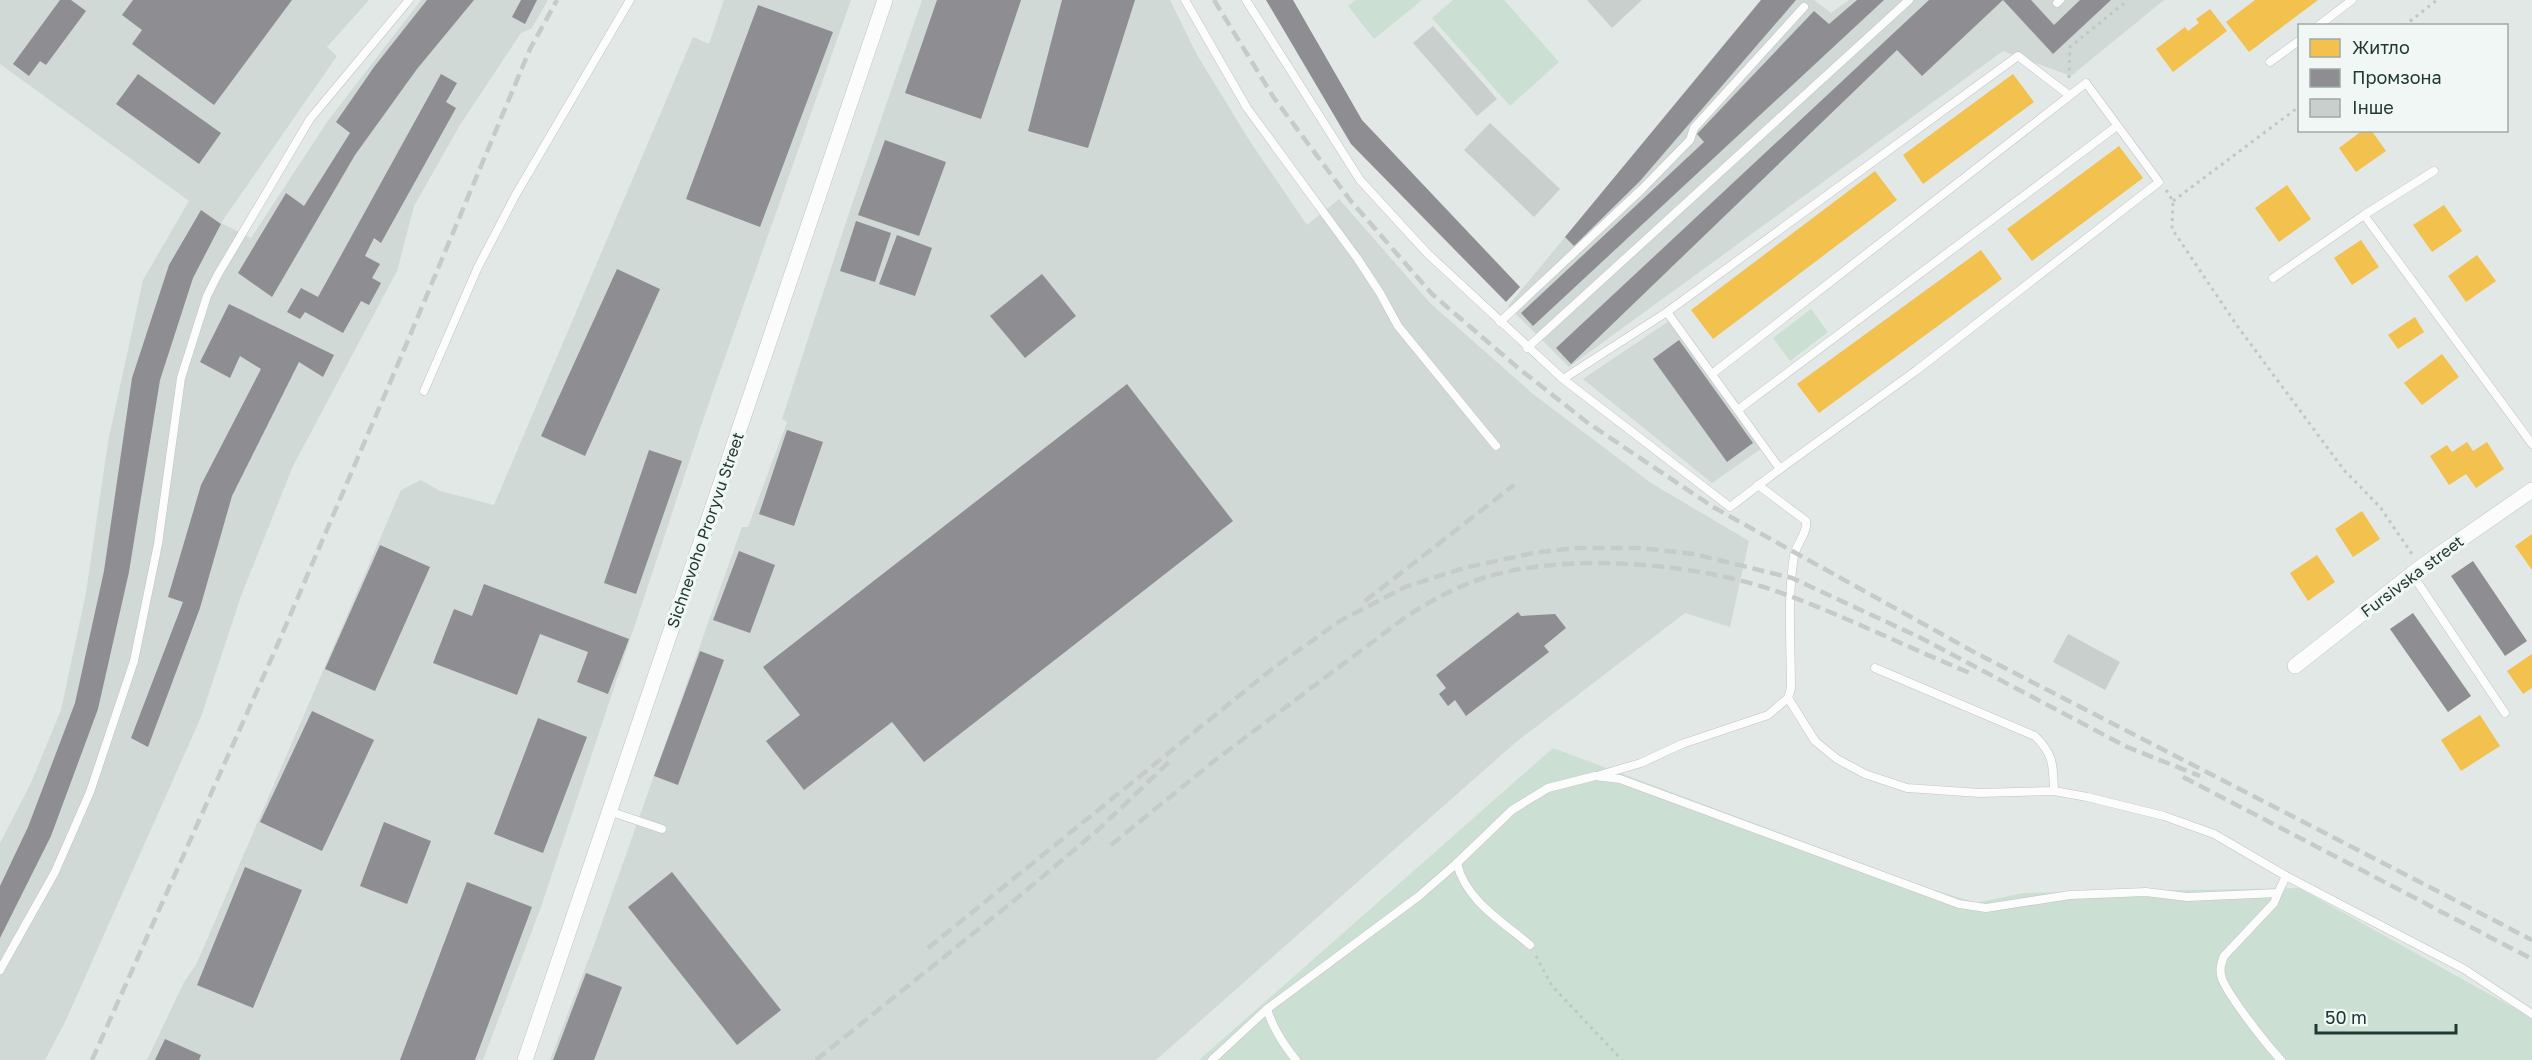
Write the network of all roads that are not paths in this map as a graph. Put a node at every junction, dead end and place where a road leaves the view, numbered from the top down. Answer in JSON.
{"nodes":[{"id":1,"x":409,"y":0,"type":"edge"},
{"id":2,"x":630,"y":0,"type":"edge"},
{"id":3,"x":885,"y":0,"type":"edge"},
{"id":4,"x":1185,"y":0,"type":"edge"},
{"id":5,"x":1246,"y":0,"type":"edge"},
{"id":6,"x":1909,"y":0,"type":"edge"},
{"id":7,"x":2352,"y":0,"type":"edge"},
{"id":8,"x":1804,"y":7,"type":"dead end"},
{"id":9,"x":2321,"y":24,"type":"edge"},
{"id":10,"x":2298,"y":41,"type":"edge"},
{"id":11,"x":2270,"y":62,"type":"dead end"},
{"id":12,"x":2069,"y":95,"type":"junction"},
{"id":13,"x":2117,"y":126,"type":"junction"},
{"id":14,"x":2434,"y":171,"type":"dead end"},
{"id":15,"x":2364,"y":215,"type":"junction"},
{"id":16,"x":2273,"y":278,"type":"dead end"},
{"id":17,"x":1667,"y":312,"type":"junction"},
{"id":18,"x":1500,"y":322,"type":"junction"},
{"id":19,"x":1527,"y":348,"type":"junction"},
{"id":20,"x":1712,"y":374,"type":"junction"},
{"id":21,"x":1563,"y":379,"type":"junction"},
{"id":22,"x":424,"y":391,"type":"dead end"},
{"id":23,"x":1739,"y":409,"type":"junction"},
{"id":24,"x":2532,"y":444,"type":"edge"},
{"id":25,"x":1496,"y":446,"type":"dead end"},
{"id":26,"x":1780,"y":469,"type":"junction"},
{"id":27,"x":1758,"y":486,"type":"junction"},
{"id":28,"x":2532,"y":490,"type":"edge"},
{"id":29,"x":2416,"y":571,"type":"junction"},
{"id":30,"x":2295,"y":666,"type":"dead end"},
{"id":31,"x":1875,"y":668,"type":"dead end"},
{"id":32,"x":1788,"y":698,"type":"junction"},
{"id":33,"x":2505,"y":713,"type":"dead end"},
{"id":34,"x":1595,"y":776,"type":"junction"},
{"id":35,"x":2054,"y":791,"type":"junction"},
{"id":36,"x":609,"y":811,"type":"junction"},
{"id":37,"x":662,"y":829,"type":"dead end"},
{"id":38,"x":1458,"y":863,"type":"junction"},
{"id":39,"x":2286,"y":876,"type":"junction"},
{"id":40,"x":2278,"y":893,"type":"junction"},
{"id":41,"x":1530,"y":945,"type":"road end"},
{"id":42,"x":0,"y":970,"type":"edge"},
{"id":43,"x":1267,"y":1009,"type":"junction"},
{"id":44,"x":2532,"y":1014,"type":"edge"},
{"id":45,"x":525,"y":1060,"type":"edge"},
{"id":46,"x":1212,"y":1060,"type":"edge"},
{"id":47,"x":1296,"y":1060,"type":"edge"},
{"id":48,"x":2281,"y":1060,"type":"edge"}],
"edges":[{"from":1,"to":42,"type":"lane"},
{"from":2,"to":22,"type":"lane"},
{"from":3,"to":36,"type":"street","name":"Sichnevoho Proryvu Street"},
{"from":4,"to":25,"type":"lane"},
{"from":5,"to":18,"type":"lane"},
{"from":6,"to":19,"type":"lane"},
{"from":7,"to":9,"type":"lane"},
{"from":8,"to":18,"type":"lane"},
{"from":10,"to":11,"type":"lane"},
{"from":12,"to":13,"type":"lane"},
{"from":12,"to":17,"type":"lane"},
{"from":12,"to":20,"type":"lane"},
{"from":13,"to":23,"type":"lane"},
{"from":13,"to":26,"type":"lane"},
{"from":14,"to":15,"type":"lane"},
{"from":15,"to":16,"type":"lane"},
{"from":15,"to":24,"type":"lane"},
{"from":17,"to":20,"type":"lane"},
{"from":17,"to":21,"type":"lane"},
{"from":18,"to":19,"type":"lane"},
{"from":19,"to":21,"type":"lane"},
{"from":20,"to":23,"type":"lane"},
{"from":21,"to":27,"type":"lane"},
{"from":23,"to":26,"type":"lane"},
{"from":26,"to":27,"type":"lane"},
{"from":27,"to":32,"type":"lane"},
{"from":28,"to":29,"type":"street","name":"Fursivska street"},
{"from":29,"to":30,"type":"street","name":"Fursivska street"},
{"from":29,"to":33,"type":"lane"},
{"from":31,"to":35,"type":"lane"},
{"from":32,"to":34,"type":"lane"},
{"from":32,"to":35,"type":"lane"},
{"from":34,"to":38,"type":"lane"},
{"from":34,"to":40,"type":"lane"},
{"from":35,"to":39,"type":"lane"},
{"from":36,"to":37,"type":"lane"},
{"from":36,"to":45,"type":"street","name":"Sichnevoho Proryvu Street"},
{"from":38,"to":41,"type":"lane"},
{"from":38,"to":43,"type":"lane"},
{"from":39,"to":40,"type":"lane"},
{"from":39,"to":44,"type":"lane"},
{"from":40,"to":48,"type":"lane"},
{"from":43,"to":46,"type":"lane"},
{"from":43,"to":47,"type":"lane"}]}
